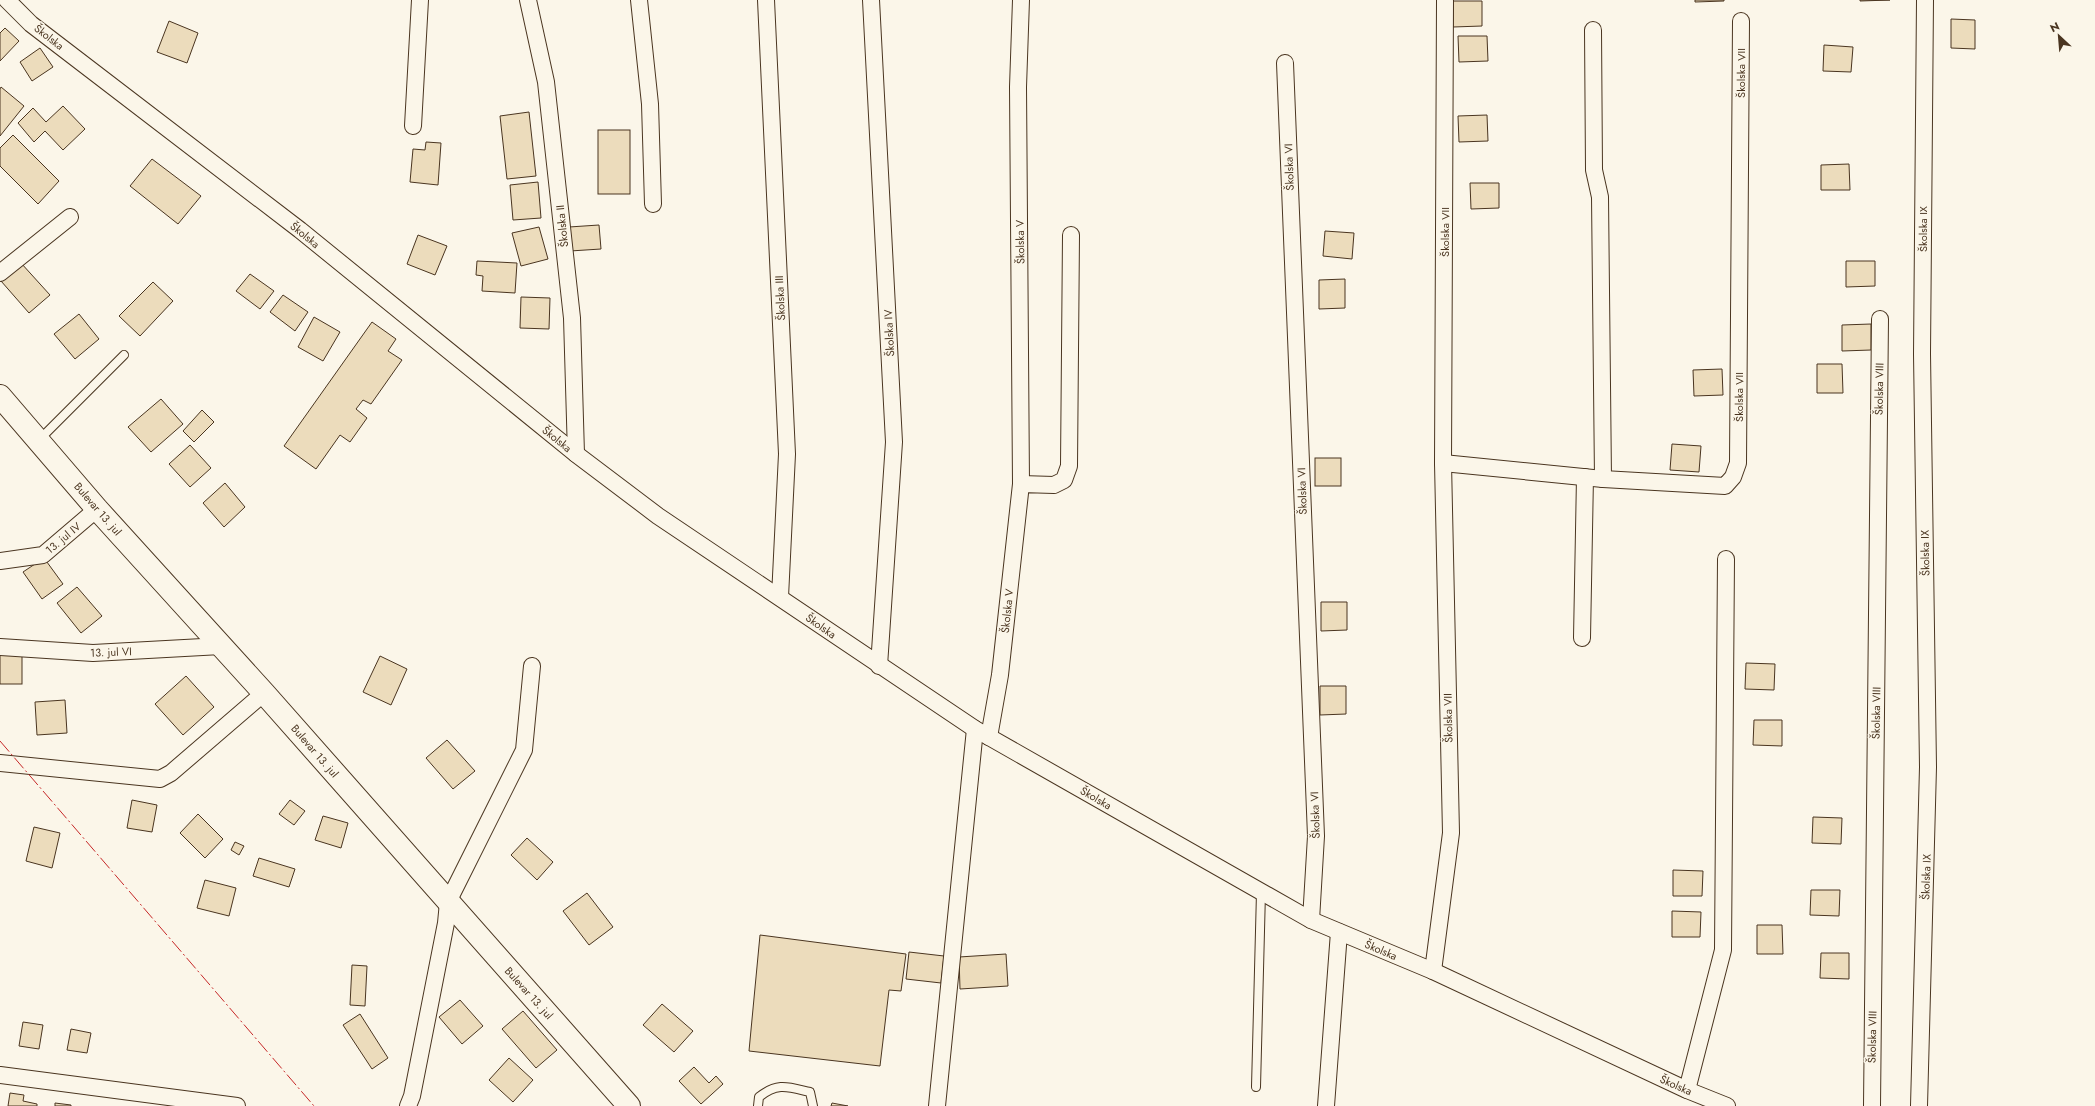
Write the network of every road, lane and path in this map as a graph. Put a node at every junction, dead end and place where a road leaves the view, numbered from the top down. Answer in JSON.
{"nodes":[{"id":1,"x":7,"y":0,"type":"edge"},
{"id":2,"x":420,"y":0,"type":"edge"},
{"id":3,"x":528,"y":0,"type":"edge"},
{"id":4,"x":639,"y":0,"type":"edge"},
{"id":5,"x":766,"y":0,"type":"edge"},
{"id":6,"x":871,"y":0,"type":"edge"},
{"id":7,"x":1021,"y":0,"type":"edge"},
{"id":8,"x":1924,"y":0,"type":"edge"},
{"id":9,"x":1445,"y":1,"type":"dead end"},
{"id":10,"x":1741,"y":21,"type":"dead end"},
{"id":11,"x":1593,"y":30,"type":"dead end"},
{"id":12,"x":1285,"y":63,"type":"dead end"},
{"id":13,"x":413,"y":126,"type":"dead end"},
{"id":14,"x":653,"y":204,"type":"dead end"},
{"id":15,"x":70,"y":217,"type":"dead end"},
{"id":16,"x":1071,"y":235,"type":"dead end"},
{"id":17,"x":0,"y":273,"type":"edge"},
{"id":18,"x":1880,"y":320,"type":"dead end"},
{"id":19,"x":124,"y":355,"type":"dead end"},
{"id":20,"x":0,"y":396,"type":"edge"},
{"id":21,"x":38,"y":440,"type":"junction"},
{"id":22,"x":576,"y":454,"type":"junction"},
{"id":23,"x":1443,"y":463,"type":"junction"},
{"id":24,"x":1585,"y":477,"type":"junction"},
{"id":25,"x":1603,"y":479,"type":"junction"},
{"id":26,"x":1021,"y":484,"type":"junction"},
{"id":27,"x":97,"y":509,"type":"junction"},
{"id":28,"x":1726,"y":559,"type":"dead end"},
{"id":29,"x":0,"y":561,"type":"edge"},
{"id":30,"x":780,"y":597,"type":"junction"},
{"id":31,"x":1582,"y":638,"type":"dead end"},
{"id":32,"x":221,"y":646,"type":"junction"},
{"id":33,"x":0,"y":647,"type":"edge"},
{"id":34,"x":532,"y":666,"type":"dead end"},
{"id":35,"x":880,"y":666,"type":"junction"},
{"id":36,"x":264,"y":693,"type":"junction"},
{"id":37,"x":975,"y":729,"type":"junction"},
{"id":38,"x":989,"y":737,"type":"junction"},
{"id":39,"x":0,"y":763,"type":"edge"},
{"id":40,"x":1261,"y":892,"type":"junction"},
{"id":41,"x":448,"y":902,"type":"junction"},
{"id":42,"x":1311,"y":920,"type":"junction"},
{"id":43,"x":1339,"y":932,"type":"junction"},
{"id":44,"x":1433,"y":971,"type":"junction"},
{"id":45,"x":0,"y":1075,"type":"edge"},
{"id":46,"x":1256,"y":1087,"type":"dead end"},
{"id":47,"x":1687,"y":1090,"type":"junction"},
{"id":48,"x":237,"y":1106,"type":"edge"},
{"id":49,"x":408,"y":1106,"type":"edge"},
{"id":50,"x":629,"y":1106,"type":"edge"},
{"id":51,"x":758,"y":1106,"type":"edge"},
{"id":52,"x":813,"y":1106,"type":"edge"},
{"id":53,"x":937,"y":1106,"type":"edge"},
{"id":54,"x":1326,"y":1106,"type":"edge"},
{"id":55,"x":1728,"y":1106,"type":"edge"},
{"id":56,"x":1872,"y":1106,"type":"edge"},
{"id":57,"x":1920,"y":1106,"type":"edge"}],
"edges":[{"from":1,"to":22,"type":"street","name":"Školska"},
{"from":2,"to":13,"type":"street"},
{"from":3,"to":22,"type":"street","name":"Školska II"},
{"from":4,"to":14,"type":"street"},
{"from":5,"to":30,"type":"street","name":"Školska III"},
{"from":6,"to":35,"type":"street","name":"Školska IV"},
{"from":7,"to":26,"type":"street","name":"Školska V"},
{"from":8,"to":57,"type":"street","name":"Školska IX"},
{"from":9,"to":23,"type":"street","name":"Školska VII"},
{"from":10,"to":25,"type":"street","name":"Školska VII"},
{"from":11,"to":25,"type":"street"},
{"from":12,"to":42,"type":"street","name":"Školska VI"},
{"from":15,"to":17,"type":"street"},
{"from":16,"to":26,"type":"street"},
{"from":18,"to":56,"type":"street","name":"Školska VIII"},
{"from":19,"to":21,"type":"lane"},
{"from":20,"to":21,"type":"street","name":"Bulevar 13. jul"},
{"from":21,"to":27,"type":"street","name":"Bulevar 13. jul"},
{"from":22,"to":30,"type":"street","name":"Školska"},
{"from":23,"to":24,"type":"street","name":"Školska VII"},
{"from":23,"to":44,"type":"street","name":"Školska VII"},
{"from":24,"to":25,"type":"street","name":"Školska VII"},
{"from":24,"to":31,"type":"street"},
{"from":26,"to":38,"type":"street","name":"Školska V"},
{"from":27,"to":29,"type":"street","name":"13. jul IV"},
{"from":27,"to":32,"type":"street","name":"Bulevar 13. jul"},
{"from":28,"to":47,"type":"street"},
{"from":30,"to":35,"type":"street","name":"Školska"},
{"from":32,"to":33,"type":"street","name":"13. jul VI"},
{"from":32,"to":36,"type":"street","name":"Bulevar 13. jul"},
{"from":34,"to":41,"type":"street"},
{"from":35,"to":37,"type":"street","name":"Školska"},
{"from":36,"to":39,"type":"street"},
{"from":36,"to":41,"type":"street","name":"Bulevar 13. jul"},
{"from":37,"to":38,"type":"street","name":"Školska"},
{"from":37,"to":53,"type":"street"},
{"from":38,"to":40,"type":"street","name":"Školska"},
{"from":40,"to":42,"type":"street","name":"Školska"},
{"from":40,"to":46,"type":"lane"},
{"from":41,"to":49,"type":"street"},
{"from":41,"to":50,"type":"street","name":"Bulevar 13. jul"},
{"from":42,"to":43,"type":"street","name":"Školska"},
{"from":43,"to":44,"type":"street","name":"Školska"},
{"from":43,"to":54,"type":"street"},
{"from":44,"to":47,"type":"street","name":"Školska"},
{"from":45,"to":48,"type":"street"},
{"from":47,"to":55,"type":"street","name":"Školska"},
{"from":51,"to":52,"type":"lane"}]}
